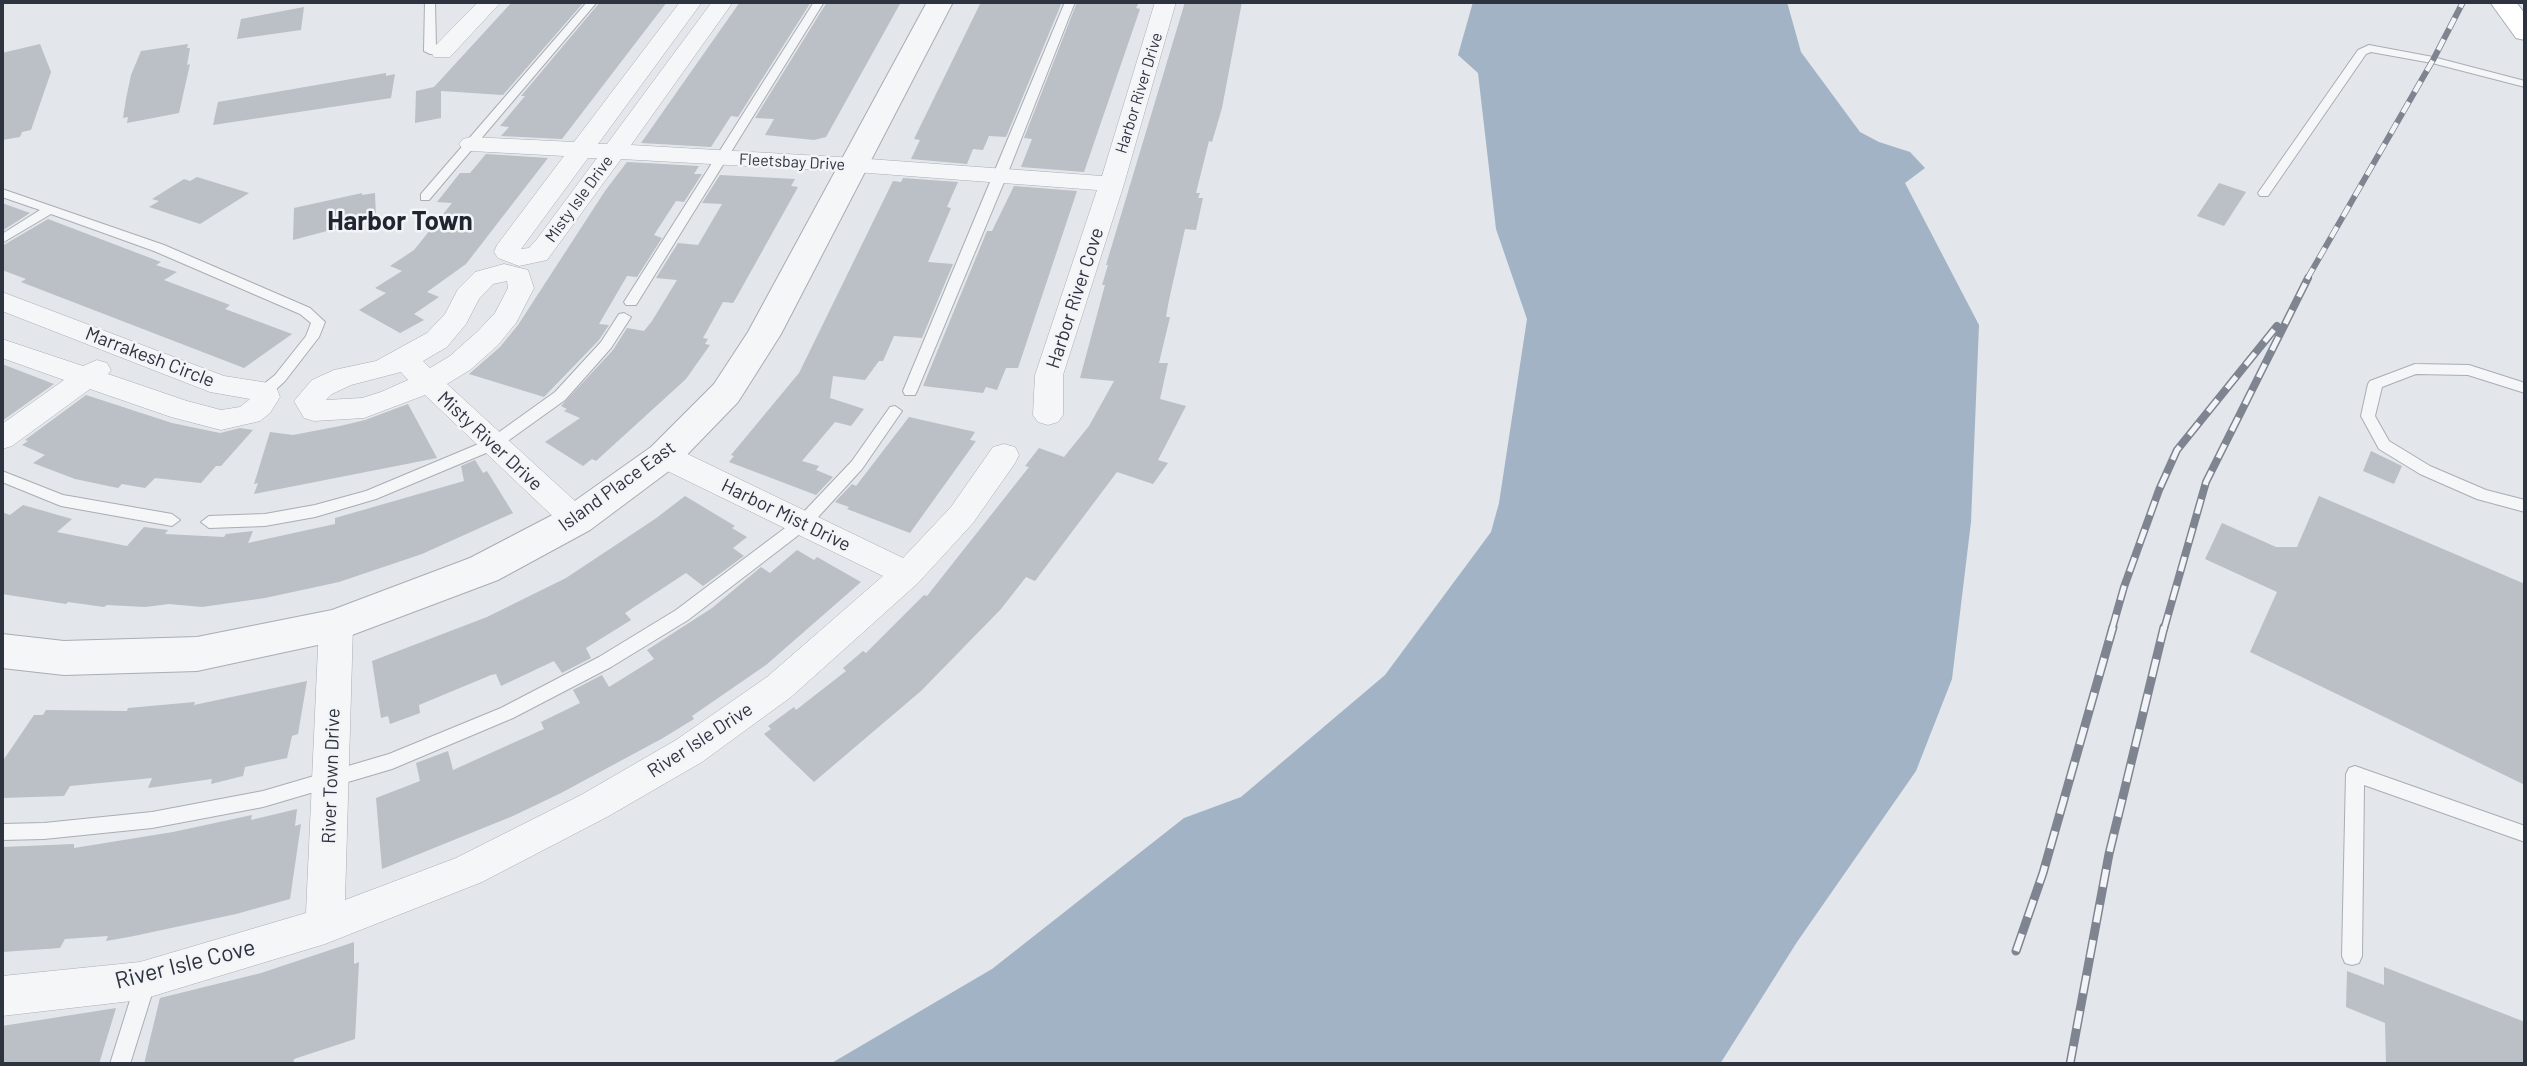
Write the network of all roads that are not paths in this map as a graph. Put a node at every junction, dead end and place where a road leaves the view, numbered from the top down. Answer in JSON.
{"nodes":[{"id":1,"x":430,"y":2,"type":"edge"},
{"id":2,"x":490,"y":2,"type":"edge"},
{"id":3,"x":592,"y":2,"type":"edge"},
{"id":4,"x":691,"y":2,"type":"edge"},
{"id":5,"x":723,"y":2,"type":"edge"},
{"id":6,"x":819,"y":2,"type":"edge"},
{"id":7,"x":940,"y":2,"type":"edge"},
{"id":8,"x":1070,"y":2,"type":"edge"},
{"id":9,"x":1166,"y":2,"type":"edge"},
{"id":10,"x":2503,"y":2,"type":"edge"},
{"id":11,"x":2525,"y":32,"type":"edge"},
{"id":12,"x":442,"y":52,"type":"joint"},
{"id":13,"x":2525,"y":84,"type":"edge"},
{"id":14,"x":471,"y":144,"type":"junction"},
{"id":15,"x":579,"y":150,"type":"junction"},
{"id":16,"x":613,"y":152,"type":"junction"},
{"id":17,"x":720,"y":158,"type":"junction"},
{"id":18,"x":855,"y":165,"type":"junction"},
{"id":19,"x":1001,"y":175,"type":"junction"},
{"id":20,"x":1112,"y":184,"type":"junction"},
{"id":21,"x":2,"y":193,"type":"edge"},
{"id":22,"x":2264,"y":193,"type":"dead end"},
{"id":23,"x":425,"y":197,"type":"dead end"},
{"id":24,"x":51,"y":209,"type":"junction"},
{"id":25,"x":2,"y":239,"type":"edge"},
{"id":26,"x":2,"y":301,"type":"edge"},
{"id":27,"x":2,"y":348,"type":"edge"},
{"id":28,"x":128,"y":348,"type":"junction"},
{"id":29,"x":404,"y":360,"type":"junction"},
{"id":30,"x":85,"y":378,"type":"junction"},
{"id":31,"x":427,"y":383,"type":"junction"},
{"id":32,"x":2525,"y":388,"type":"edge"},
{"id":33,"x":265,"y":391,"type":"junction"},
{"id":34,"x":910,"y":391,"type":"dead end"},
{"id":35,"x":895,"y":411,"type":"dead end"},
{"id":36,"x":1048,"y":415,"type":"dead end"},
{"id":37,"x":2,"y":439,"type":"edge"},
{"id":38,"x":493,"y":444,"type":"junction"},
{"id":39,"x":1004,"y":455,"type":"dead end"},
{"id":40,"x":664,"y":456,"type":"junction"},
{"id":41,"x":2,"y":476,"type":"edge"},
{"id":42,"x":2525,"y":506,"type":"edge"},
{"id":43,"x":172,"y":520,"type":"dead end"},
{"id":44,"x":576,"y":520,"type":"junction"},
{"id":45,"x":209,"y":522,"type":"dead end"},
{"id":46,"x":803,"y":523,"type":"junction"},
{"id":47,"x":907,"y":574,"type":"junction"},
{"id":48,"x":336,"y":625,"type":"junction"},
{"id":49,"x":2,"y":652,"type":"edge"},
{"id":50,"x":332,"y":780,"type":"junction"},
{"id":51,"x":2,"y":832,"type":"edge"},
{"id":52,"x":2525,"y":834,"type":"edge"},
{"id":53,"x":325,"y":926,"type":"junction"},
{"id":54,"x":2352,"y":956,"type":"dead end"},
{"id":55,"x":147,"y":979,"type":"junction"},
{"id":56,"x":2,"y":996,"type":"edge"},
{"id":57,"x":120,"y":1064,"type":"edge"}],
"edges":[{"from":1,"to":12,"type":"lane"},
{"from":2,"to":12,"type":"street"},
{"from":3,"to":14,"type":"lane"},
{"from":4,"to":15,"type":"street","name":"Misty Isle Drive"},
{"from":5,"to":16,"type":"street","name":"Misty Isle Drive"},
{"from":6,"to":17,"type":"lane"},
{"from":7,"to":18,"type":"street","name":"Island Place East"},
{"from":8,"to":19,"type":"lane"},
{"from":9,"to":20,"type":"street","name":"Harbor River Drive"},
{"from":10,"to":11,"type":"main road"},
{"from":13,"to":22,"type":"lane"},
{"from":14,"to":15,"type":"street","name":"Fleetsbay Drive"},
{"from":14,"to":23,"type":"lane"},
{"from":15,"to":16,"type":"street","name":"Fleetsbay Drive"},
{"from":15,"to":16,"type":"street","name":"Misty Isle Drive"},
{"from":16,"to":17,"type":"street","name":"Fleetsbay Drive"},
{"from":17,"to":18,"type":"street","name":"Fleetsbay Drive"},
{"from":17,"to":38,"type":"lane"},
{"from":18,"to":19,"type":"street","name":"Fleetsbay Drive"},
{"from":18,"to":40,"type":"street","name":"Island Place East"},
{"from":19,"to":20,"type":"street","name":"Fleetsbay Drive"},
{"from":19,"to":34,"type":"lane"},
{"from":20,"to":36,"type":"street","name":"Harbor River Cove"},
{"from":21,"to":24,"type":"lane"},
{"from":24,"to":25,"type":"lane"},
{"from":24,"to":33,"type":"lane"},
{"from":26,"to":28,"type":"street","name":"Marrakesh Circle"},
{"from":27,"to":30,"type":"street","name":"Marrakesh Circle"},
{"from":28,"to":30,"type":"street"},
{"from":28,"to":33,"type":"street","name":"Marrakesh Circle"},
{"from":29,"to":31,"type":"street","name":"Misty River Drive"},
{"from":29,"to":31,"type":"street"},
{"from":29,"to":31,"type":"street"},
{"from":30,"to":33,"type":"street","name":"Marrakesh Circle"},
{"from":30,"to":37,"type":"street"},
{"from":31,"to":38,"type":"street","name":"Misty River Drive"},
{"from":32,"to":42,"type":"lane"},
{"from":35,"to":46,"type":"lane"},
{"from":38,"to":44,"type":"street","name":"Misty River Drive"},
{"from":38,"to":45,"type":"lane"},
{"from":39,"to":47,"type":"street","name":"River Isle Drive"},
{"from":40,"to":44,"type":"street","name":"Island Place East"},
{"from":40,"to":46,"type":"street","name":"Harbor Mist Drive"},
{"from":41,"to":43,"type":"lane"},
{"from":44,"to":48,"type":"street","name":"Island Place East"},
{"from":46,"to":47,"type":"street","name":"Harbor Mist Drive"},
{"from":46,"to":50,"type":"lane"},
{"from":47,"to":53,"type":"street","name":"River Isle Drive"},
{"from":48,"to":49,"type":"street","name":"Island Place East"},
{"from":48,"to":50,"type":"street","name":"River Town Drive"},
{"from":50,"to":51,"type":"lane"},
{"from":50,"to":53,"type":"street","name":"River Town Drive"},
{"from":52,"to":54,"type":"lane"},
{"from":53,"to":55,"type":"street","name":"River Isle Cove"},
{"from":55,"to":56,"type":"street","name":"River Isle Cove"},
{"from":55,"to":57,"type":"lane"}]}
